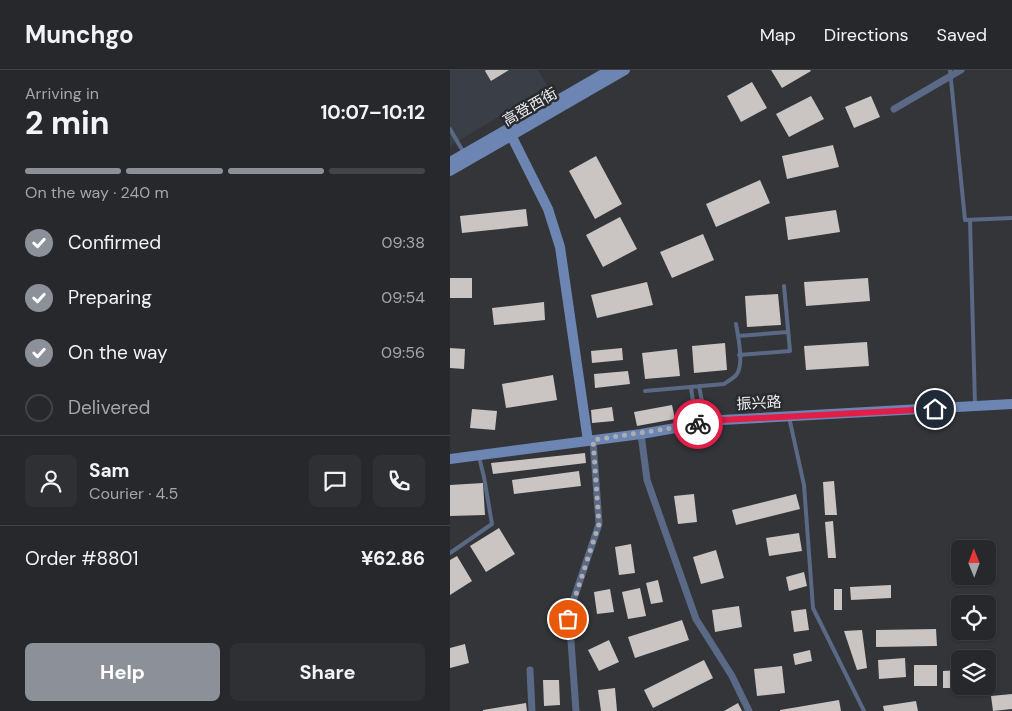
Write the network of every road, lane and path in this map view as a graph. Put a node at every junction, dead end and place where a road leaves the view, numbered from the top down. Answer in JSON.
{"nodes":[{"id":1,"x":610,"y":70,"type":"edge"},
{"id":2,"x":625,"y":70,"type":"edge"},
{"id":3,"x":960,"y":70,"type":"edge"},
{"id":4,"x":951,"y":73,"type":"edge"},
{"id":5,"x":894,"y":109,"type":"dead end"},
{"id":6,"x":450,"y":129,"type":"edge"},
{"id":7,"x":512,"y":135,"type":"junction"},
{"id":8,"x":466,"y":157,"type":"junction"},
{"id":9,"x":450,"y":162,"type":"edge"},
{"id":10,"x":450,"y":170,"type":"edge"},
{"id":11,"x":1012,"y":218,"type":"edge"},
{"id":12,"x":970,"y":220,"type":"junction"},
{"id":13,"x":784,"y":286,"type":"dead end"},
{"id":14,"x":736,"y":324,"type":"dead end"},
{"id":15,"x":788,"y":332,"type":"junction"},
{"id":16,"x":738,"y":336,"type":"junction"},
{"id":17,"x":740,"y":355,"type":"junction"},
{"id":18,"x":699,"y":386,"type":"junction"},
{"id":19,"x":691,"y":387,"type":"junction"},
{"id":20,"x":645,"y":391,"type":"dead end"},
{"id":21,"x":1012,"y":404,"type":"edge"},
{"id":22,"x":975,"y":406,"type":"junction"},
{"id":23,"x":788,"y":417,"type":"junction"},
{"id":24,"x":701,"y":423,"type":"junction"},
{"id":25,"x":641,"y":434,"type":"junction"},
{"id":26,"x":590,"y":440,"type":"junction"},
{"id":27,"x":478,"y":456,"type":"junction"},
{"id":28,"x":450,"y":459,"type":"edge"},
{"id":29,"x":450,"y":554,"type":"edge"},
{"id":30,"x":530,"y":670,"type":"dead end"},
{"id":31,"x":532,"y":711,"type":"edge"},
{"id":32,"x":576,"y":711,"type":"edge"},
{"id":33,"x":749,"y":711,"type":"edge"},
{"id":34,"x":864,"y":711,"type":"edge"}],
"edges":[{"from":1,"to":8,"type":"street","name":"高登西街"},
{"from":2,"to":7,"type":"street","name":"高登西街"},
{"from":3,"to":4,"type":"street"},
{"from":4,"to":5,"type":"street"},
{"from":4,"to":12,"type":"lane"},
{"from":6,"to":8,"type":"lane"},
{"from":7,"to":8,"type":"street","name":"高登西街"},
{"from":7,"to":26,"type":"street"},
{"from":8,"to":9,"type":"street","name":"高登西街"},
{"from":8,"to":10,"type":"street","name":"高登西街"},
{"from":11,"to":12,"type":"lane"},
{"from":12,"to":22,"type":"lane"},
{"from":13,"to":15,"type":"lane"},
{"from":14,"to":16,"type":"lane"},
{"from":15,"to":16,"type":"lane"},
{"from":15,"to":17,"type":"lane"},
{"from":16,"to":17,"type":"lane"},
{"from":17,"to":18,"type":"lane"},
{"from":18,"to":19,"type":"lane"},
{"from":18,"to":24,"type":"lane"},
{"from":19,"to":20,"type":"lane"},
{"from":19,"to":24,"type":"lane"},
{"from":21,"to":22,"type":"street","name":"振兴路"},
{"from":22,"to":23,"type":"street","name":"振兴路"},
{"from":23,"to":24,"type":"street","name":"振兴路"},
{"from":23,"to":34,"type":"lane"},
{"from":24,"to":25,"type":"street","name":"振兴路"},
{"from":25,"to":26,"type":"street","name":"振兴路"},
{"from":25,"to":33,"type":"street"},
{"from":26,"to":27,"type":"street","name":"振兴路"},
{"from":26,"to":32,"type":"street"},
{"from":27,"to":28,"type":"street","name":"振兴路"},
{"from":27,"to":29,"type":"lane"},
{"from":30,"to":31,"type":"street"}]}
